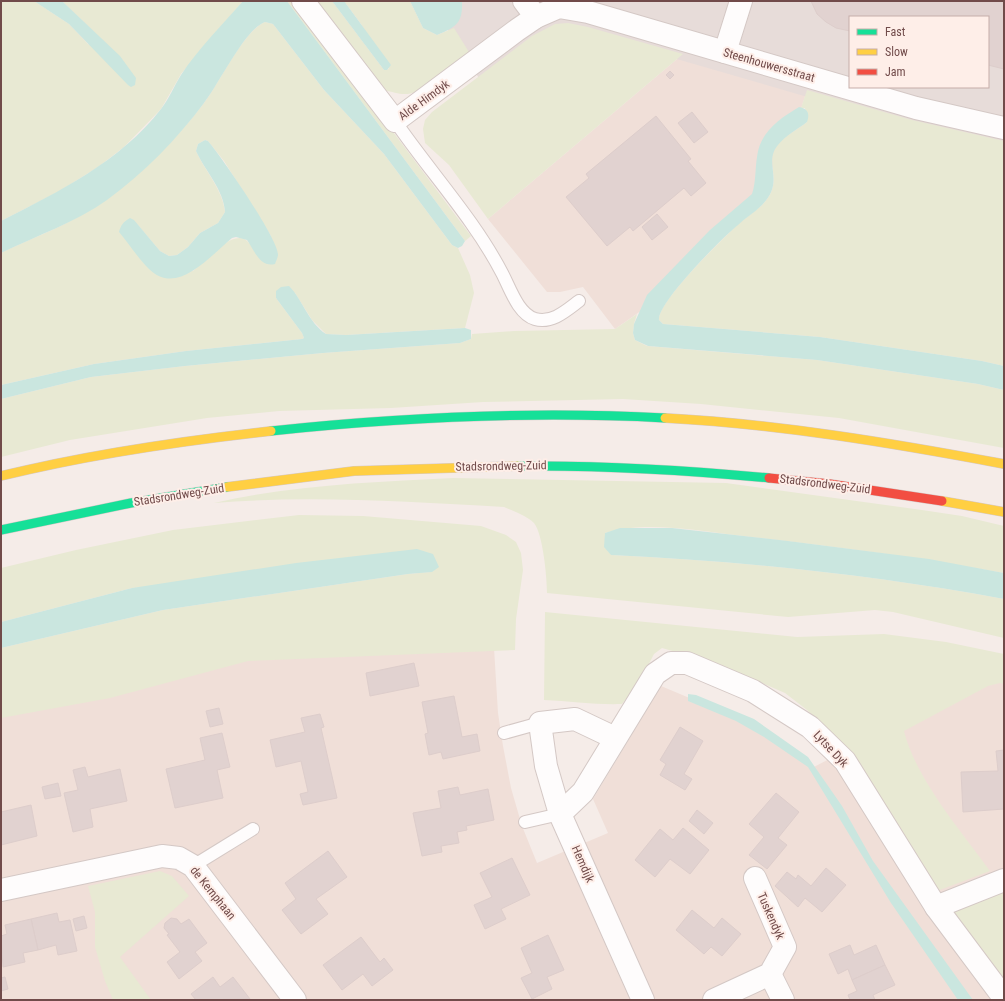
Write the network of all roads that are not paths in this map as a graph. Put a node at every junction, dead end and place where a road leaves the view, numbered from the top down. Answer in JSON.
{"nodes":[{"id":1,"x":303,"y":1,"type":"edge"},
{"id":2,"x":741,"y":1,"type":"edge"},
{"id":3,"x":530,"y":9,"type":"edge"},
{"id":4,"x":725,"y":52,"type":"junction"},
{"id":5,"x":395,"y":121,"type":"junction"},
{"id":6,"x":1004,"y":128,"type":"edge"},
{"id":7,"x":579,"y":302,"type":"dead end"},
{"id":8,"x":1004,"y":464,"type":"edge"},
{"id":9,"x":1,"y":476,"type":"edge"},
{"id":10,"x":1004,"y":512,"type":"edge"},
{"id":11,"x":1,"y":530,"type":"edge"},
{"id":12,"x":540,"y":723,"type":"junction"},
{"id":13,"x":504,"y":733,"type":"dead end"},
{"id":14,"x":616,"y":738,"type":"junction"},
{"id":15,"x":560,"y":814,"type":"junction"},
{"id":16,"x":525,"y":822,"type":"dead end"},
{"id":17,"x":253,"y":828,"type":"dead end"},
{"id":18,"x":193,"y":866,"type":"junction"},
{"id":19,"x":755,"y":878,"type":"dead end"},
{"id":20,"x":1004,"y":880,"type":"edge"},
{"id":21,"x":1,"y":890,"type":"edge"},
{"id":22,"x":936,"y":907,"type":"junction"},
{"id":23,"x":770,"y":974,"type":"junction"},
{"id":24,"x":1004,"y":998,"type":"edge"},
{"id":25,"x":295,"y":1000,"type":"edge"},
{"id":26,"x":643,"y":1000,"type":"edge"},
{"id":27,"x":714,"y":1000,"type":"edge"},
{"id":28,"x":783,"y":1000,"type":"edge"}],
"edges":[{"from":1,"to":5,"type":"street","name":"Alde Himdyk"},
{"from":2,"to":4,"type":"street"},
{"from":3,"to":4,"type":"street","name":"Steenhouwersstraat"},
{"from":3,"to":5,"type":"street","name":"Alde Himdyk"},
{"from":4,"to":6,"type":"street","name":"Steenhouwersstraat"},
{"from":5,"to":7,"type":"lane"},
{"from":8,"to":9,"type":"main road"},
{"from":10,"to":11,"type":"main road","name":"Stadsrondweg-Zuid"},
{"from":12,"to":13,"type":"lane"},
{"from":12,"to":14,"type":"street"},
{"from":12,"to":15,"type":"street","name":"Hemdijk"},
{"from":14,"to":15,"type":"street","name":"Lytse Dyk"},
{"from":14,"to":22,"type":"street","name":"Lytse Dyk"},
{"from":15,"to":16,"type":"lane"},
{"from":15,"to":26,"type":"street","name":"Hemdijk"},
{"from":17,"to":18,"type":"lane"},
{"from":18,"to":21,"type":"street","name":"de Kemphaan"},
{"from":18,"to":25,"type":"street","name":"de Kemphaan"},
{"from":19,"to":23,"type":"street","name":"Tuskendyk"},
{"from":20,"to":22,"type":"street"},
{"from":22,"to":24,"type":"street","name":"Lytse Dyk"},
{"from":23,"to":27,"type":"street"},
{"from":23,"to":28,"type":"street"}]}
